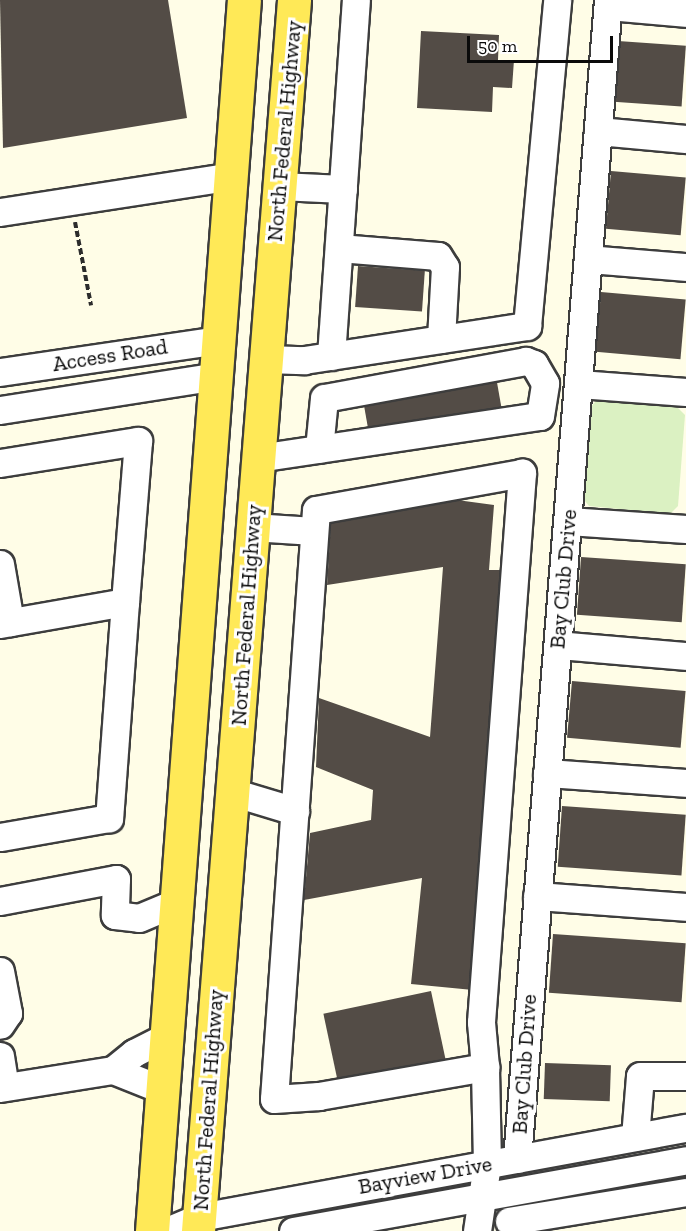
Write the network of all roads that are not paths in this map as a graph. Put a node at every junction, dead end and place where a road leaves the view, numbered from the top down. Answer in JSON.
{"nodes":[{"id":1,"x":244,"y":0,"type":"edge"},
{"id":2,"x":294,"y":0,"type":"edge"},
{"id":3,"x":557,"y":0,"type":"edge"},
{"id":4,"x":361,"y":1,"type":"edge"},
{"id":5,"x":608,"y":3,"type":"edge"},
{"id":6,"x":686,"y":13,"type":"edge"},
{"id":7,"x":598,"y":131,"type":"junction"},
{"id":8,"x":686,"y":139,"type":"edge"},
{"id":9,"x":232,"y":176,"type":"junction"},
{"id":10,"x":279,"y":186,"type":"junction"},
{"id":11,"x":343,"y":189,"type":"junction"},
{"id":12,"x":0,"y":212,"type":"edge"},
{"id":13,"x":339,"y":248,"type":"junction"},
{"id":14,"x":588,"y":259,"type":"junction"},
{"id":15,"x":686,"y":267,"type":"edge"},
{"id":16,"x":223,"y":306,"type":"junction"},
{"id":17,"x":441,"y":339,"type":"junction"},
{"id":18,"x":220,"y":340,"type":"junction"},
{"id":19,"x":331,"y":356,"type":"junction"},
{"id":20,"x":266,"y":359,"type":"junction"},
{"id":21,"x":0,"y":372,"type":"edge"},
{"id":22,"x":217,"y":376,"type":"junction"},
{"id":23,"x":579,"y":384,"type":"junction"},
{"id":24,"x":686,"y":392,"type":"edge"},
{"id":25,"x":0,"y":410,"type":"edge"},
{"id":26,"x":262,"y":412,"type":"junction"},
{"id":27,"x":319,"y":449,"type":"junction"},
{"id":28,"x":258,"y":458,"type":"junction"},
{"id":29,"x":0,"y":463,"type":"edge"},
{"id":30,"x":568,"y":521,"type":"junction"},
{"id":31,"x":252,"y":527,"type":"junction"},
{"id":32,"x":686,"y":529,"type":"edge"},
{"id":33,"x":314,"y":531,"type":"junction"},
{"id":34,"x":0,"y":564,"type":"edge"},
{"id":35,"x":125,"y":602,"type":"junction"},
{"id":36,"x":5,"y":623,"type":"edge"},
{"id":37,"x":558,"y":645,"type":"junction"},
{"id":38,"x":686,"y":656,"type":"edge"},
{"id":39,"x":190,"y":735,"type":"junction"},
{"id":40,"x":547,"y":773,"type":"junction"},
{"id":41,"x":686,"y":783,"type":"edge"},
{"id":42,"x":232,"y":792,"type":"junction"},
{"id":43,"x":295,"y":811,"type":"junction"},
{"id":44,"x":0,"y":837,"type":"edge"},
{"id":45,"x":537,"y":896,"type":"junction"},
{"id":46,"x":0,"y":901,"type":"edge"},
{"id":47,"x":177,"y":902,"type":"junction"},
{"id":48,"x":686,"y":907,"type":"edge"},
{"id":49,"x":1,"y":982,"type":"edge"},
{"id":50,"x":0,"y":1025,"type":"edge"},
{"id":51,"x":167,"y":1036,"type":"junction"},
{"id":52,"x":0,"y":1056,"type":"edge"},
{"id":53,"x":485,"y":1067,"type":"junction"},
{"id":54,"x":113,"y":1070,"type":"junction"},
{"id":55,"x":686,"y":1076,"type":"edge"},
{"id":56,"x":2,"y":1087,"type":"edge"},
{"id":57,"x":163,"y":1090,"type":"junction"},
{"id":58,"x":686,"y":1128,"type":"edge"},
{"id":59,"x":635,"y":1137,"type":"junction"},
{"id":60,"x":517,"y":1159,"type":"junction"},
{"id":61,"x":686,"y":1160,"type":"edge"},
{"id":62,"x":487,"y":1164,"type":"junction"},
{"id":63,"x":686,"y":1192,"type":"edge"},
{"id":64,"x":483,"y":1197,"type":"junction"},
{"id":65,"x":509,"y":1221,"type":"dead end"},
{"id":66,"x":199,"y":1224,"type":"edge"},
{"id":67,"x":152,"y":1231,"type":"edge"},
{"id":68,"x":167,"y":1231,"type":"edge"},
{"id":69,"x":293,"y":1231,"type":"edge"},
{"id":70,"x":477,"y":1231,"type":"edge"}],
"edges":[{"from":1,"to":9,"type":"main road","name":"North Federal Highway"},
{"from":2,"to":10,"type":"main road","name":"North Federal Highway"},
{"from":3,"to":17,"type":"street"},
{"from":4,"to":11,"type":"street"},
{"from":5,"to":6,"type":"street"},
{"from":5,"to":7,"type":"street","name":"Bay Club Drive"},
{"from":7,"to":8,"type":"street"},
{"from":7,"to":14,"type":"street","name":"Bay Club Drive"},
{"from":9,"to":12,"type":"street"},
{"from":9,"to":16,"type":"main road","name":"North Federal Highway"},
{"from":10,"to":11,"type":"street"},
{"from":10,"to":20,"type":"main road","name":"North Federal Highway"},
{"from":11,"to":13,"type":"street"},
{"from":13,"to":17,"type":"street"},
{"from":13,"to":19,"type":"street"},
{"from":14,"to":15,"type":"street"},
{"from":14,"to":23,"type":"street","name":"Bay Club Drive"},
{"from":16,"to":18,"type":"main road","name":"North Federal Highway"},
{"from":16,"to":20,"type":"main road"},
{"from":17,"to":19,"type":"street"},
{"from":18,"to":21,"type":"street","name":"Access Road"},
{"from":18,"to":22,"type":"main road","name":"North Federal Highway"},
{"from":18,"to":26,"type":"main road"},
{"from":19,"to":20,"type":"street"},
{"from":20,"to":26,"type":"main road","name":"North Federal Highway"},
{"from":22,"to":25,"type":"street","name":"Access Road"},
{"from":22,"to":39,"type":"main road","name":"North Federal Highway"},
{"from":23,"to":24,"type":"street"},
{"from":23,"to":30,"type":"street","name":"Bay Club Drive"},
{"from":26,"to":28,"type":"main road","name":"North Federal Highway"},
{"from":27,"to":27,"type":"street"},
{"from":27,"to":28,"type":"street"},
{"from":28,"to":31,"type":"main road","name":"North Federal Highway"},
{"from":29,"to":35,"type":"street"},
{"from":30,"to":32,"type":"street"},
{"from":30,"to":37,"type":"street","name":"Bay Club Drive"},
{"from":31,"to":33,"type":"street"},
{"from":31,"to":42,"type":"main road","name":"North Federal Highway"},
{"from":33,"to":43,"type":"street"},
{"from":33,"to":53,"type":"street"},
{"from":34,"to":36,"type":"street"},
{"from":35,"to":36,"type":"street"},
{"from":35,"to":44,"type":"street"},
{"from":37,"to":38,"type":"street"},
{"from":37,"to":40,"type":"street","name":"Bay Club Drive"},
{"from":39,"to":42,"type":"main road"},
{"from":39,"to":47,"type":"main road","name":"North Federal Highway"},
{"from":40,"to":41,"type":"street"},
{"from":40,"to":45,"type":"street","name":"Bay Club Drive"},
{"from":42,"to":43,"type":"street"},
{"from":42,"to":66,"type":"main road","name":"North Federal Highway"},
{"from":43,"to":53,"type":"street"},
{"from":45,"to":48,"type":"street"},
{"from":45,"to":60,"type":"street","name":"Bay Club Drive"},
{"from":46,"to":47,"type":"street"},
{"from":47,"to":51,"type":"main road","name":"North Federal Highway"},
{"from":49,"to":50,"type":"street"},
{"from":51,"to":54,"type":"street"},
{"from":51,"to":57,"type":"main road","name":"North Federal Highway"},
{"from":52,"to":56,"type":"street"},
{"from":53,"to":62,"type":"street"},
{"from":54,"to":56,"type":"street"},
{"from":54,"to":57,"type":"street"},
{"from":55,"to":59,"type":"street"},
{"from":57,"to":67,"type":"main road","name":"North Federal Highway"},
{"from":58,"to":59,"type":"street","name":"Bayview Drive"},
{"from":59,"to":60,"type":"street","name":"Bayview Drive"},
{"from":60,"to":62,"type":"street","name":"Bayview Drive"},
{"from":61,"to":64,"type":"street","name":"Bayview Drive"},
{"from":62,"to":64,"type":"street"},
{"from":62,"to":66,"type":"street","name":"Bayview Drive"},
{"from":63,"to":65,"type":"street"},
{"from":64,"to":69,"type":"street","name":"Bayview Drive"},
{"from":64,"to":70,"type":"street"},
{"from":66,"to":68,"type":"street","name":"Bayview Drive"}]}
